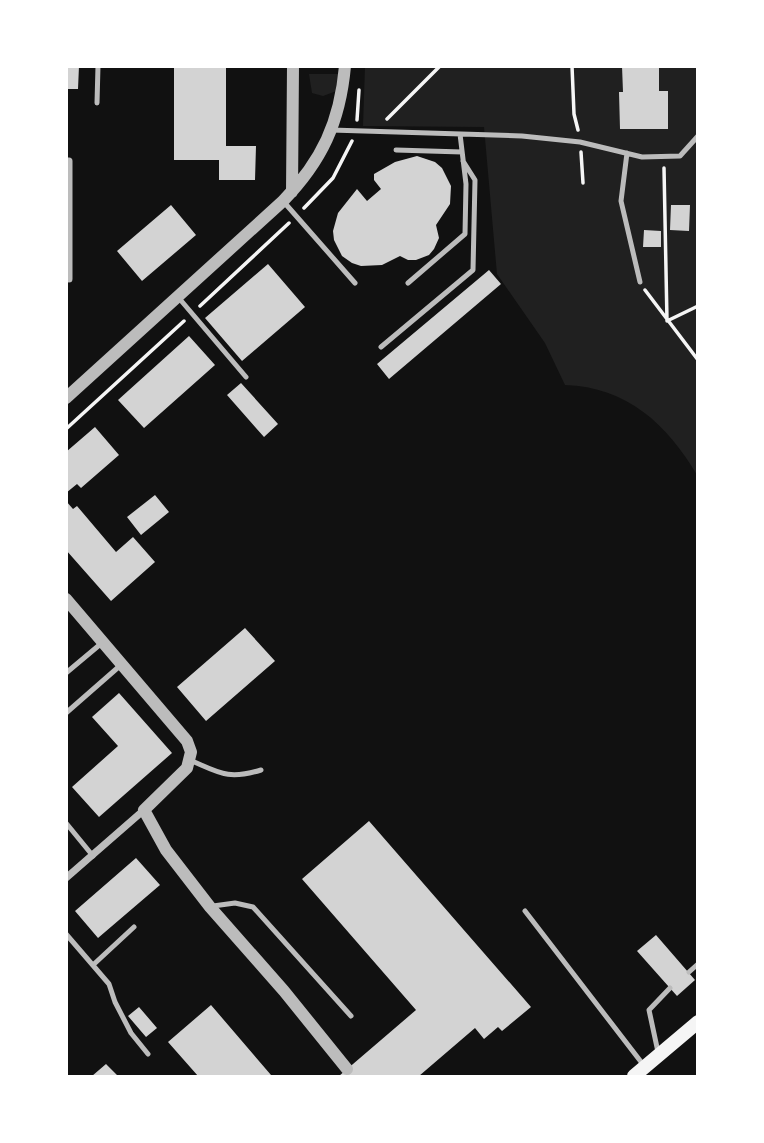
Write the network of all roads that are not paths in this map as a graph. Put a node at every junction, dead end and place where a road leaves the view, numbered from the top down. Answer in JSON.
{"nodes":[{"id":1,"x":97,"y":66,"type":"edge"},
{"id":2,"x":293,"y":66,"type":"edge"},
{"id":3,"x":345,"y":66,"type":"edge"},
{"id":4,"x":97,"y":103,"type":"dead end"},
{"id":5,"x":331,"y":130,"type":"junction"},
{"id":6,"x":460,"y":134,"type":"junction"},
{"id":7,"x":698,"y":136,"type":"edge"},
{"id":8,"x":396,"y":150,"type":"dead end"},
{"id":9,"x":462,"y":152,"type":"junction"},
{"id":10,"x":627,"y":153,"type":"junction"},
{"id":11,"x":66,"y":161,"type":"edge"},
{"id":12,"x":463,"y":161,"type":"junction"},
{"id":13,"x":287,"y":196,"type":"junction"},
{"id":14,"x":69,"y":220,"type":"dead end"},
{"id":15,"x":640,"y":282,"type":"road end"},
{"id":16,"x":355,"y":283,"type":"dead end"},
{"id":17,"x":408,"y":283,"type":"dead end"},
{"id":18,"x":178,"y":297,"type":"junction"},
{"id":19,"x":381,"y":347,"type":"dead end"},
{"id":20,"x":246,"y":377,"type":"dead end"},
{"id":21,"x":66,"y":398,"type":"edge"},
{"id":22,"x":66,"y":599,"type":"edge"},
{"id":23,"x":103,"y":642,"type":"junction"},
{"id":24,"x":122,"y":664,"type":"junction"},
{"id":25,"x":66,"y":673,"type":"edge"},
{"id":26,"x":66,"y":713,"type":"edge"},
{"id":27,"x":190,"y":760,"type":"junction"},
{"id":28,"x":261,"y":770,"type":"dead end"},
{"id":29,"x":144,"y":810,"type":"junction"},
{"id":30,"x":66,"y":823,"type":"edge"},
{"id":31,"x":93,"y":856,"type":"junction"},
{"id":32,"x":66,"y":878,"type":"edge"},
{"id":33,"x":210,"y":907,"type":"junction"},
{"id":34,"x":525,"y":911,"type":"dead end"},
{"id":35,"x":134,"y":927,"type":"dead end"},
{"id":36,"x":66,"y":934,"type":"edge"},
{"id":37,"x":698,"y":964,"type":"edge"},
{"id":38,"x":93,"y":965,"type":"junction"},
{"id":39,"x":688,"y":972,"type":"dead end"},
{"id":40,"x":670,"y":988,"type":"dead end"},
{"id":41,"x":351,"y":1016,"type":"dead end"},
{"id":42,"x":698,"y":1022,"type":"edge"},
{"id":43,"x":148,"y":1054,"type":"dead end"},
{"id":44,"x":658,"y":1055,"type":"junction"},
{"id":45,"x":640,"y":1072,"type":"edge"},
{"id":46,"x":351,"y":1073,"type":"edge"}],
"edges":[{"from":1,"to":4,"type":"lane"},
{"from":2,"to":13,"type":"street"},
{"from":3,"to":5,"type":"street"},
{"from":5,"to":6,"type":"lane"},
{"from":5,"to":13,"type":"street"},
{"from":6,"to":9,"type":"lane"},
{"from":6,"to":10,"type":"lane"},
{"from":7,"to":10,"type":"lane"},
{"from":8,"to":9,"type":"lane"},
{"from":9,"to":12,"type":"lane"},
{"from":10,"to":15,"type":"lane"},
{"from":11,"to":14,"type":"street"},
{"from":12,"to":17,"type":"lane"},
{"from":12,"to":19,"type":"lane"},
{"from":13,"to":16,"type":"lane"},
{"from":13,"to":18,"type":"street"},
{"from":18,"to":20,"type":"lane"},
{"from":18,"to":21,"type":"street"},
{"from":22,"to":23,"type":"street"},
{"from":23,"to":24,"type":"street"},
{"from":23,"to":25,"type":"lane"},
{"from":24,"to":26,"type":"lane"},
{"from":24,"to":27,"type":"street"},
{"from":27,"to":28,"type":"lane"},
{"from":27,"to":29,"type":"street"},
{"from":29,"to":31,"type":"street"},
{"from":29,"to":33,"type":"street"},
{"from":30,"to":31,"type":"lane"},
{"from":31,"to":32,"type":"street"},
{"from":33,"to":41,"type":"lane"},
{"from":33,"to":46,"type":"street"},
{"from":34,"to":45,"type":"lane"},
{"from":35,"to":38,"type":"lane"},
{"from":36,"to":38,"type":"lane"},
{"from":37,"to":39,"type":"lane"},
{"from":38,"to":43,"type":"lane"},
{"from":40,"to":44,"type":"lane"},
{"from":42,"to":44,"type":"main road"},
{"from":44,"to":45,"type":"main road"}]}
